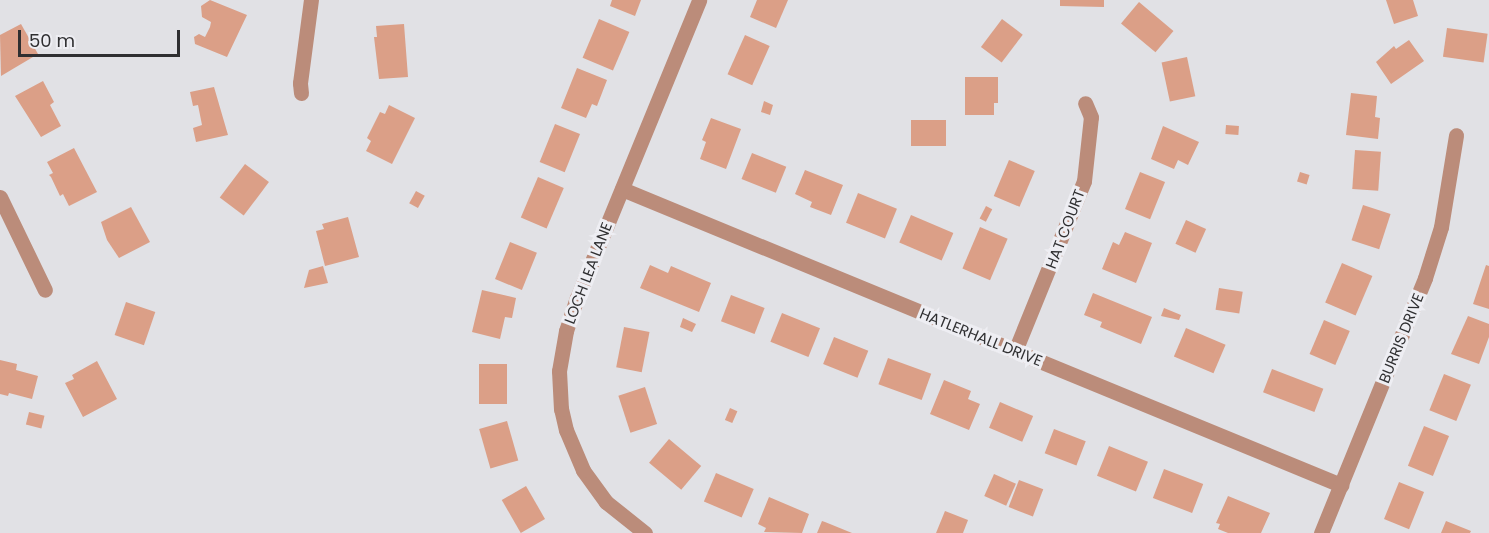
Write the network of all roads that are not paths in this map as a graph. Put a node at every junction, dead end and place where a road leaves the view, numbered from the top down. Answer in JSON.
{"nodes":[{"id":1,"x":310,"y":0,"type":"edge"},
{"id":2,"x":699,"y":0,"type":"edge"},
{"id":3,"x":301,"y":93,"type":"dead end"},
{"id":4,"x":1085,"y":103,"type":"dead end"},
{"id":5,"x":1456,"y":135,"type":"dead end"},
{"id":6,"x":622,"y":189,"type":"junction"},
{"id":7,"x":0,"y":197,"type":"edge"},
{"id":8,"x":45,"y":290,"type":"dead end"},
{"id":9,"x":1015,"y":351,"type":"junction"},
{"id":10,"x":1341,"y":484,"type":"junction"},
{"id":11,"x":645,"y":533,"type":"edge"},
{"id":12,"x":1322,"y":533,"type":"edge"}],
"edges":[{"from":1,"to":3,"type":"street"},
{"from":2,"to":6,"type":"street","name":"LOCH LEA LANE"},
{"from":4,"to":9,"type":"street","name":"HAT COURT"},
{"from":5,"to":10,"type":"street","name":"BURRIS DRIVE"},
{"from":6,"to":9,"type":"street","name":"HATLERHALL DRIVE"},
{"from":6,"to":11,"type":"street","name":"LOCH LEA LANE"},
{"from":7,"to":8,"type":"street"},
{"from":9,"to":10,"type":"street","name":"HATLERHALL DRIVE"},
{"from":10,"to":12,"type":"street","name":"BURRIS DRIVE"}]}
